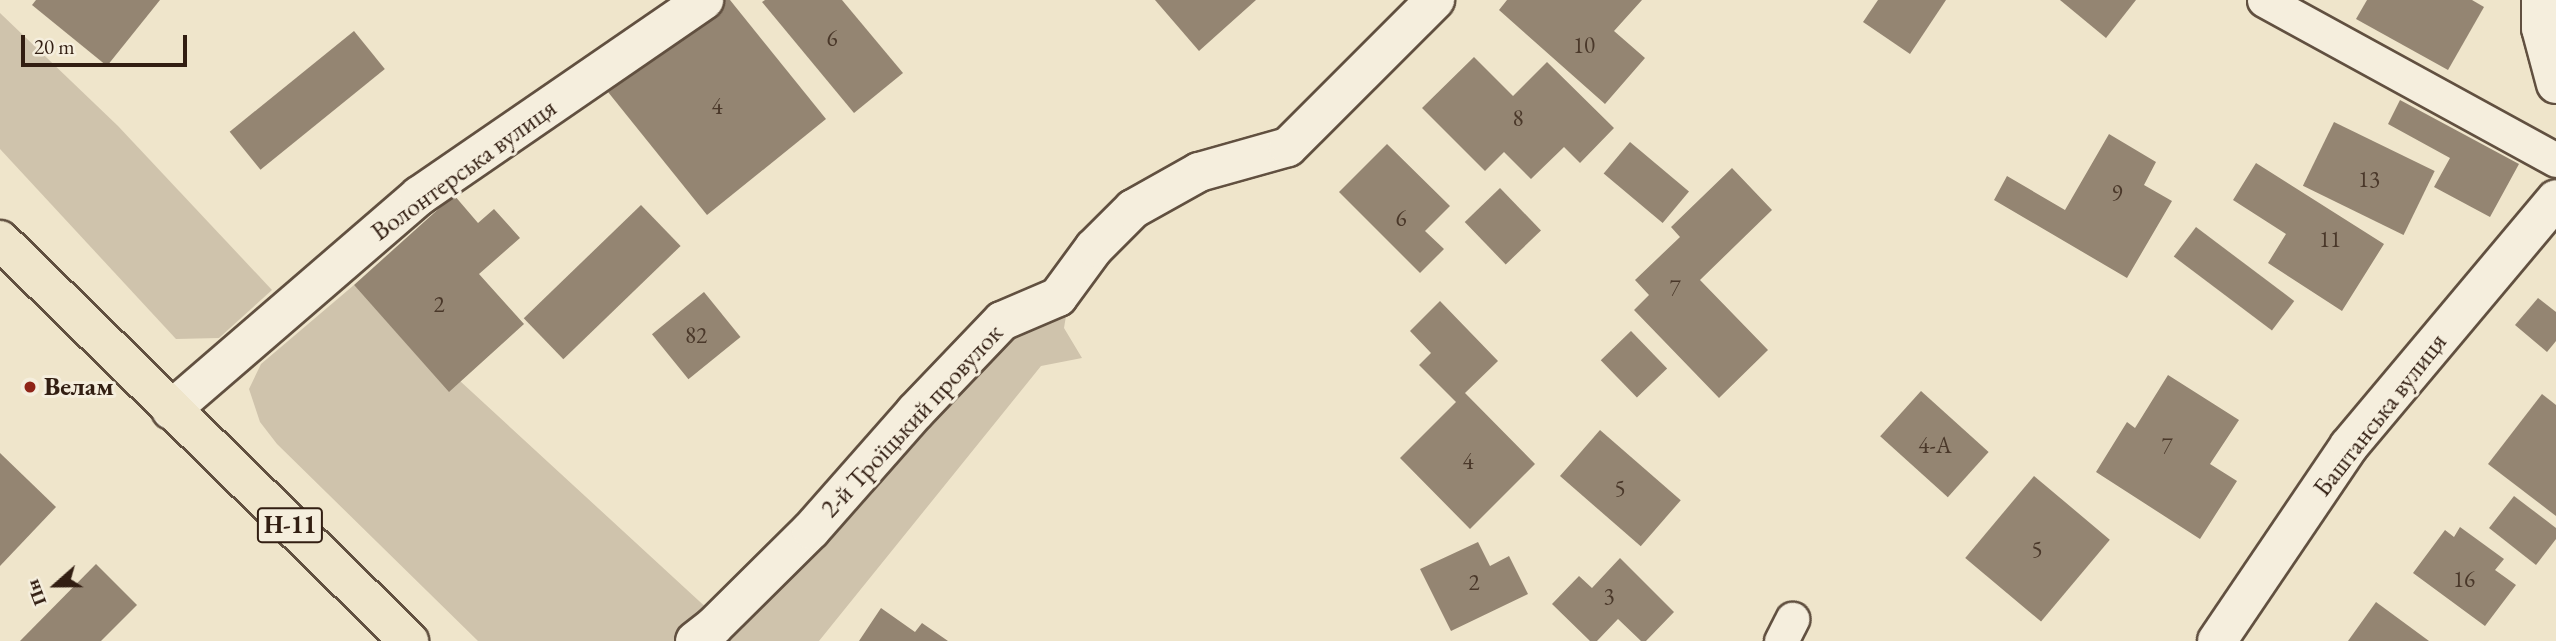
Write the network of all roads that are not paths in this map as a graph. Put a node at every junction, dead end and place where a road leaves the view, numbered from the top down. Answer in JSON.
{"nodes":[{"id":1,"x":704,"y":0,"type":"edge"},
{"id":2,"x":1435,"y":0,"type":"edge"},
{"id":3,"x":2264,"y":0,"type":"edge"},
{"id":4,"x":2541,"y":0,"type":"edge"},
{"id":5,"x":2556,"y":84,"type":"edge"},
{"id":6,"x":2556,"y":160,"type":"edge"},
{"id":7,"x":2556,"y":199,"type":"edge"},
{"id":8,"x":0,"y":240,"type":"edge"},
{"id":9,"x":171,"y":410,"type":"junction"},
{"id":10,"x":409,"y":641,"type":"edge"},
{"id":11,"x":695,"y":641,"type":"edge"},
{"id":12,"x":2217,"y":641,"type":"edge"}],
"edges":[{"from":1,"to":9,"type":"street","name":"Волонтерська вулиця"},
{"from":2,"to":11,"type":"street","name":"2-й Троїцький провулок"},
{"from":3,"to":6,"type":"lane"},
{"from":4,"to":5,"type":"street"},
{"from":7,"to":12,"type":"street","name":"Баштанська вулиця"},
{"from":8,"to":9,"type":"main road","number":"Н-11"},
{"from":9,"to":10,"type":"main road","number":"Н-11"}]}
